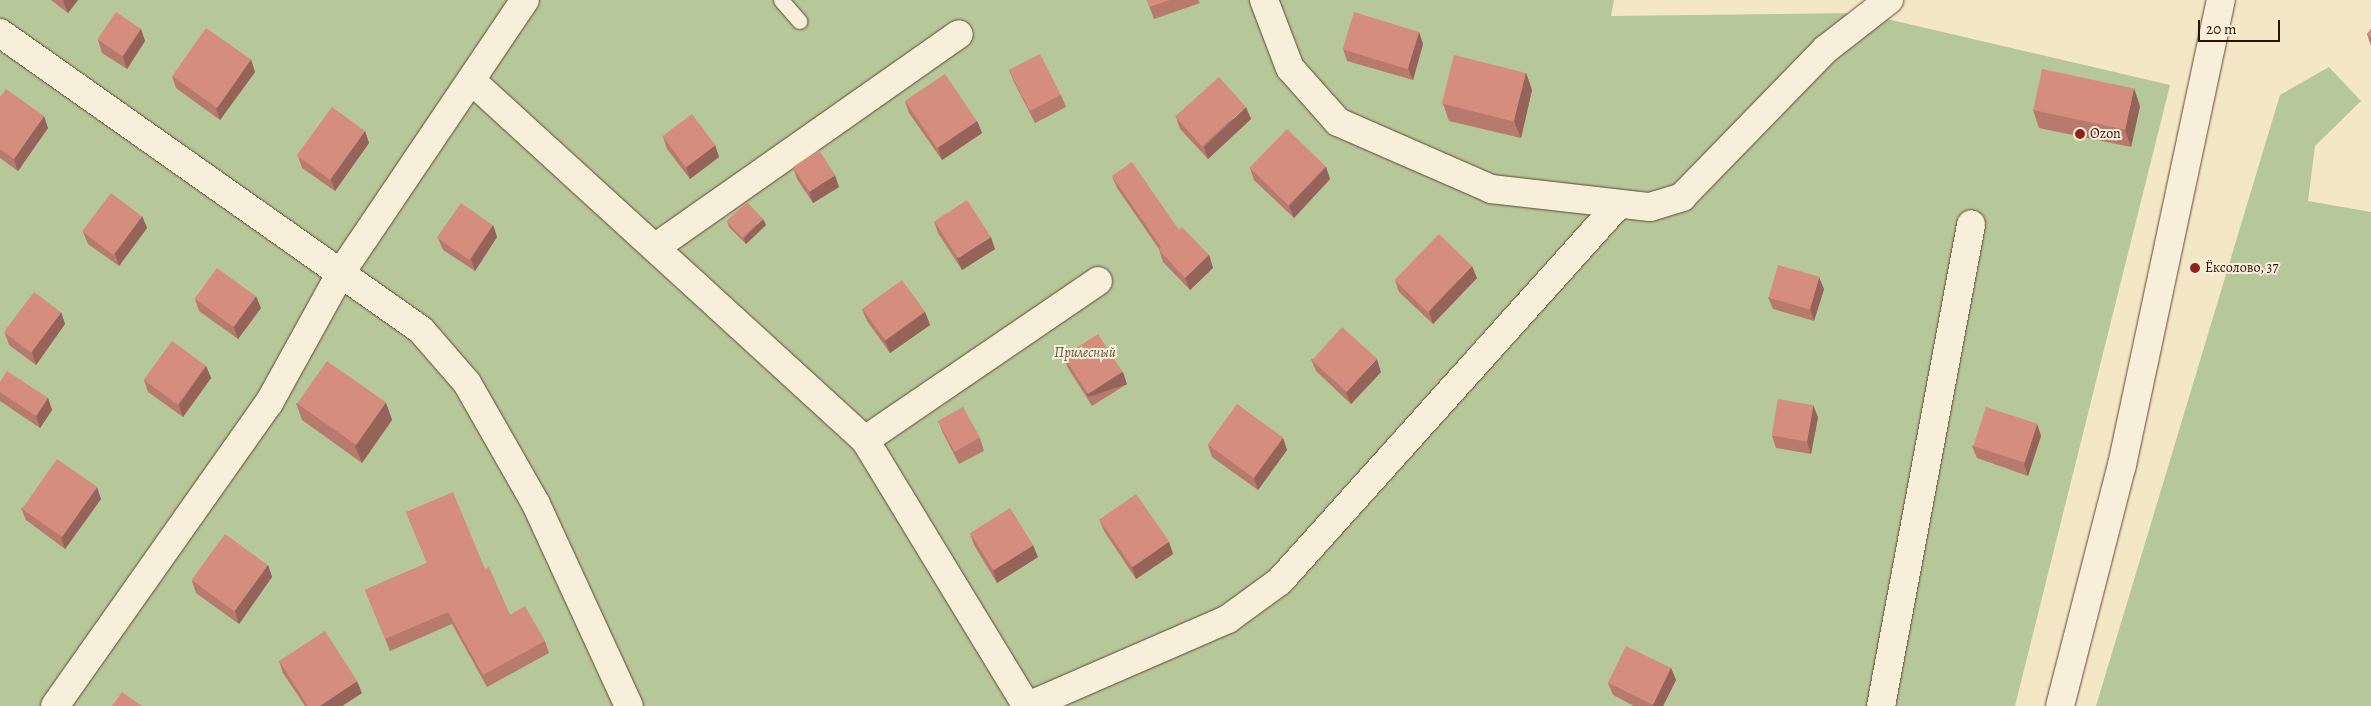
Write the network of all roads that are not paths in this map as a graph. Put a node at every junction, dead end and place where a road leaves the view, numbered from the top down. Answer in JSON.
{"nodes":[{"id":1,"x":525,"y":0,"type":"edge"},
{"id":2,"x":781,"y":0,"type":"edge"},
{"id":3,"x":1264,"y":0,"type":"edge"},
{"id":4,"x":1889,"y":0,"type":"edge"},
{"id":5,"x":2217,"y":2,"type":"edge"},
{"id":6,"x":799,"y":21,"type":"dead end"},
{"id":7,"x":0,"y":33,"type":"edge"},
{"id":8,"x":959,"y":34,"type":"dead end"},
{"id":9,"x":472,"y":81,"type":"junction"},
{"id":10,"x":1618,"y":206,"type":"junction"},
{"id":11,"x":1971,"y":224,"type":"dead end"},
{"id":12,"x":656,"y":247,"type":"junction"},
{"id":13,"x":342,"y":271,"type":"junction"},
{"id":14,"x":1098,"y":281,"type":"dead end"},
{"id":15,"x":865,"y":440,"type":"junction"},
{"id":16,"x":1040,"y":704,"type":"edge"},
{"id":17,"x":54,"y":706,"type":"edge"},
{"id":18,"x":629,"y":706,"type":"edge"},
{"id":19,"x":1881,"y":706,"type":"edge"},
{"id":20,"x":2060,"y":706,"type":"edge"}],
"edges":[{"from":1,"to":9,"type":"street"},
{"from":2,"to":6,"type":"lane"},
{"from":3,"to":10,"type":"street"},
{"from":4,"to":10,"type":"street"},
{"from":5,"to":20,"type":"street"},
{"from":7,"to":13,"type":"street"},
{"from":8,"to":12,"type":"street"},
{"from":9,"to":12,"type":"street"},
{"from":9,"to":13,"type":"street"},
{"from":10,"to":16,"type":"street"},
{"from":11,"to":19,"type":"street"},
{"from":12,"to":15,"type":"street"},
{"from":13,"to":17,"type":"street"},
{"from":13,"to":18,"type":"street"},
{"from":14,"to":15,"type":"street"},
{"from":15,"to":16,"type":"street"}]}
